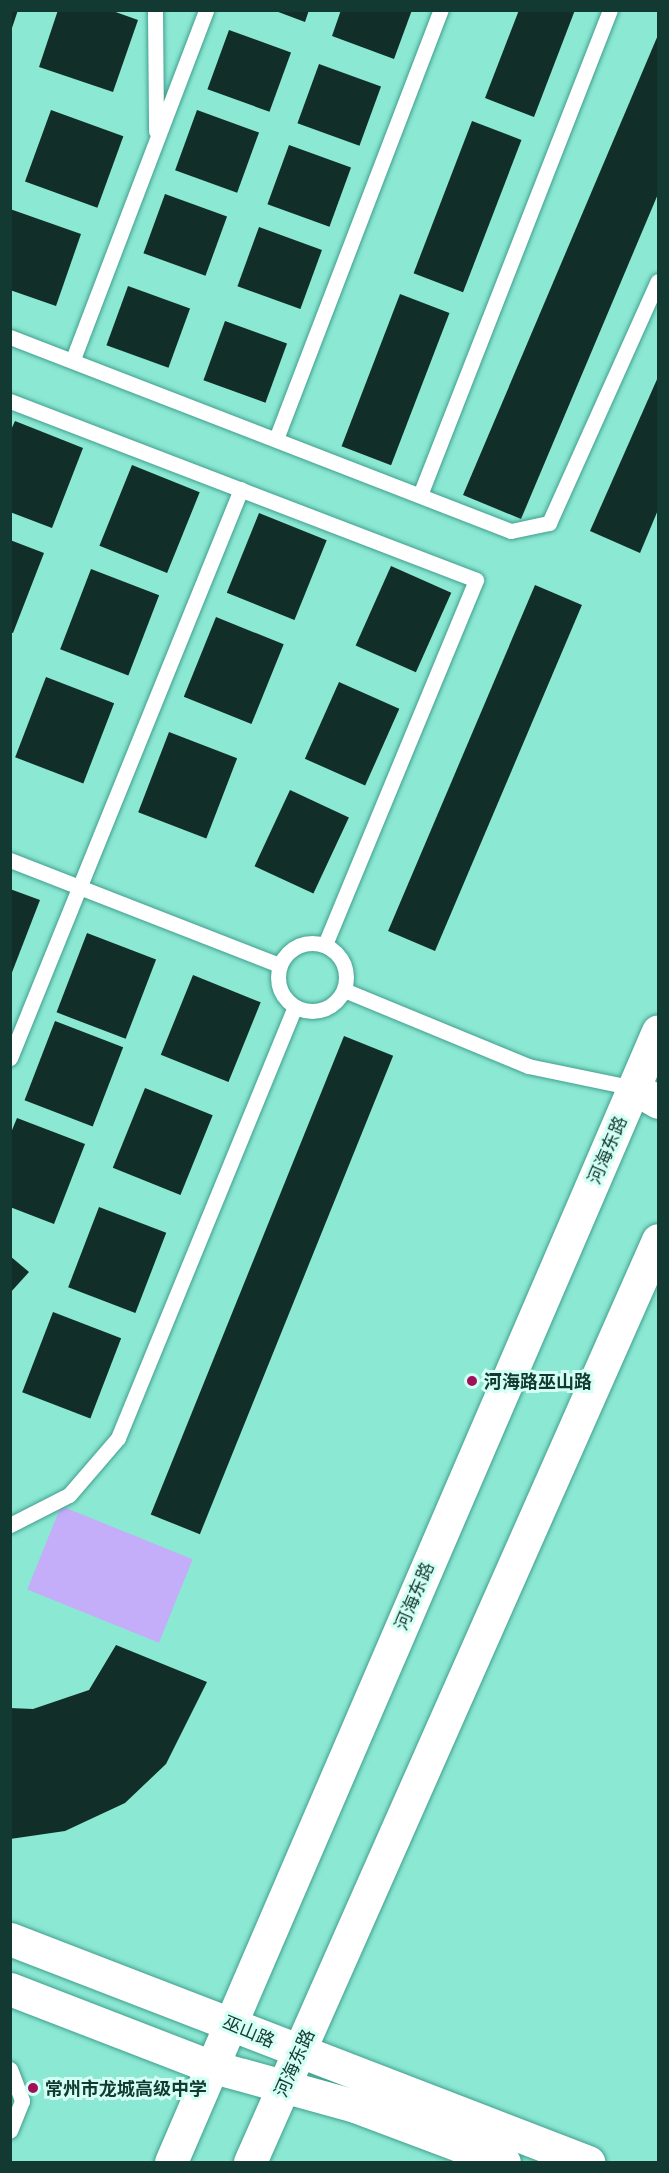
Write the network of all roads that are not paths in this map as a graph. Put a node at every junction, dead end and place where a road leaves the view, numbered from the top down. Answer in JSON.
{"nodes":[{"id":1,"x":155,"y":10,"type":"edge"},
{"id":2,"x":206,"y":10,"type":"edge"},
{"id":3,"x":441,"y":10,"type":"edge"},
{"id":4,"x":610,"y":10,"type":"edge"},
{"id":5,"x":155,"y":142,"type":"junction"},
{"id":6,"x":658,"y":280,"type":"edge"},
{"id":7,"x":10,"y":337,"type":"edge"},
{"id":8,"x":73,"y":359,"type":"junction"},
{"id":9,"x":10,"y":401,"type":"edge"},
{"id":10,"x":276,"y":439,"type":"junction"},
{"id":11,"x":241,"y":489,"type":"junction"},
{"id":12,"x":420,"y":495,"type":"junction"},
{"id":13,"x":10,"y":861,"type":"edge"},
{"id":14,"x":80,"y":888,"type":"junction"},
{"id":15,"x":325,"y":944,"type":"junction"},
{"id":16,"x":279,"y":965,"type":"junction"},
{"id":17,"x":344,"y":990,"type":"junction"},
{"id":18,"x":295,"y":1007,"type":"junction"},
{"id":19,"x":658,"y":1031,"type":"edge"},
{"id":20,"x":10,"y":1058,"type":"edge"},
{"id":21,"x":650,"y":1093,"type":"edge"},
{"id":22,"x":658,"y":1240,"type":"edge"},
{"id":23,"x":10,"y":1525,"type":"edge"},
{"id":24,"x":10,"y":1939,"type":"edge"},
{"id":25,"x":10,"y":1989,"type":"edge"},
{"id":26,"x":229,"y":2022,"type":"junction"},
{"id":27,"x":298,"y":2053,"type":"junction"},
{"id":28,"x":210,"y":2066,"type":"junction"},
{"id":29,"x":10,"y":2069,"type":"edge"},
{"id":30,"x":283,"y":2087,"type":"junction"},
{"id":31,"x":10,"y":2131,"type":"edge"},
{"id":32,"x":171,"y":2163,"type":"edge"},
{"id":33,"x":250,"y":2163,"type":"edge"},
{"id":34,"x":504,"y":2163,"type":"edge"},
{"id":35,"x":588,"y":2163,"type":"edge"}],
"edges":[{"from":1,"to":5,"type":"lane"},
{"from":2,"to":5,"type":"lane"},
{"from":3,"to":10,"type":"lane"},
{"from":4,"to":12,"type":"lane"},
{"from":5,"to":8,"type":"lane"},
{"from":6,"to":12,"type":"lane"},
{"from":7,"to":8,"type":"lane"},
{"from":8,"to":10,"type":"lane"},
{"from":9,"to":11,"type":"lane"},
{"from":10,"to":12,"type":"lane"},
{"from":11,"to":14,"type":"lane"},
{"from":11,"to":15,"type":"lane"},
{"from":13,"to":14,"type":"lane"},
{"from":14,"to":16,"type":"lane"},
{"from":14,"to":20,"type":"lane"},
{"from":15,"to":16,"type":"lane"},
{"from":15,"to":17,"type":"lane"},
{"from":16,"to":18,"type":"lane"},
{"from":17,"to":18,"type":"lane"},
{"from":17,"to":21,"type":"lane"},
{"from":18,"to":23,"type":"lane"},
{"from":19,"to":21,"type":"main road","name":"河海东路"},
{"from":21,"to":26,"type":"main road","name":"河海东路"},
{"from":22,"to":27,"type":"main road","name":"河海东路"},
{"from":24,"to":26,"type":"main road","name":"巫山路"},
{"from":25,"to":28,"type":"main road"},
{"from":26,"to":27,"type":"main road","name":"巫山路"},
{"from":26,"to":28,"type":"main road","name":"河海东路"},
{"from":27,"to":30,"type":"main road","name":"河海东路"},
{"from":27,"to":35,"type":"main road","name":"巫山路"},
{"from":28,"to":30,"type":"main road"},
{"from":28,"to":32,"type":"main road","name":"河海东路"},
{"from":29,"to":31,"type":"lane"},
{"from":30,"to":33,"type":"main road","name":"河海东路"},
{"from":30,"to":34,"type":"main road"}]}
